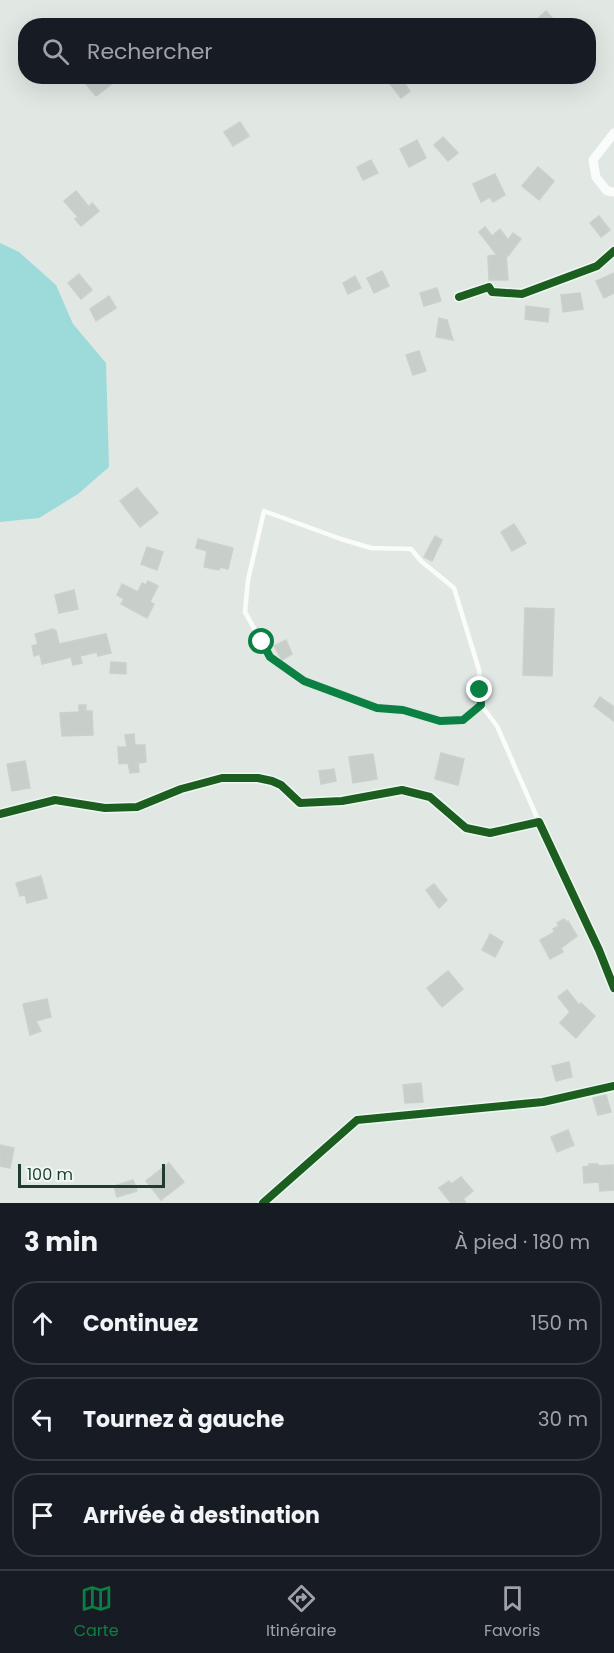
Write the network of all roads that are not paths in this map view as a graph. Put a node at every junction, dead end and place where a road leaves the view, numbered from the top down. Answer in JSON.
{"nodes":[{"id":1,"x":614,"y":133,"type":"edge"},
{"id":2,"x":614,"y":192,"type":"edge"},
{"id":3,"x":614,"y":251,"type":"edge"},
{"id":4,"x":459,"y":297,"type":"dead end"},
{"id":5,"x":481,"y":705,"type":"junction"},
{"id":6,"x":0,"y":814,"type":"edge"},
{"id":7,"x":539,"y":822,"type":"junction"},
{"id":8,"x":614,"y":988,"type":"edge"},
{"id":9,"x":614,"y":1086,"type":"edge"},
{"id":10,"x":262,"y":1203,"type":"edge"}],
"edges":[{"from":1,"to":2,"type":"street"},
{"from":3,"to":4,"type":"street"},
{"from":5,"to":5,"type":"lane"},
{"from":5,"to":7,"type":"lane"},
{"from":6,"to":7,"type":"street"},
{"from":7,"to":8,"type":"street"},
{"from":9,"to":10,"type":"street"}]}
